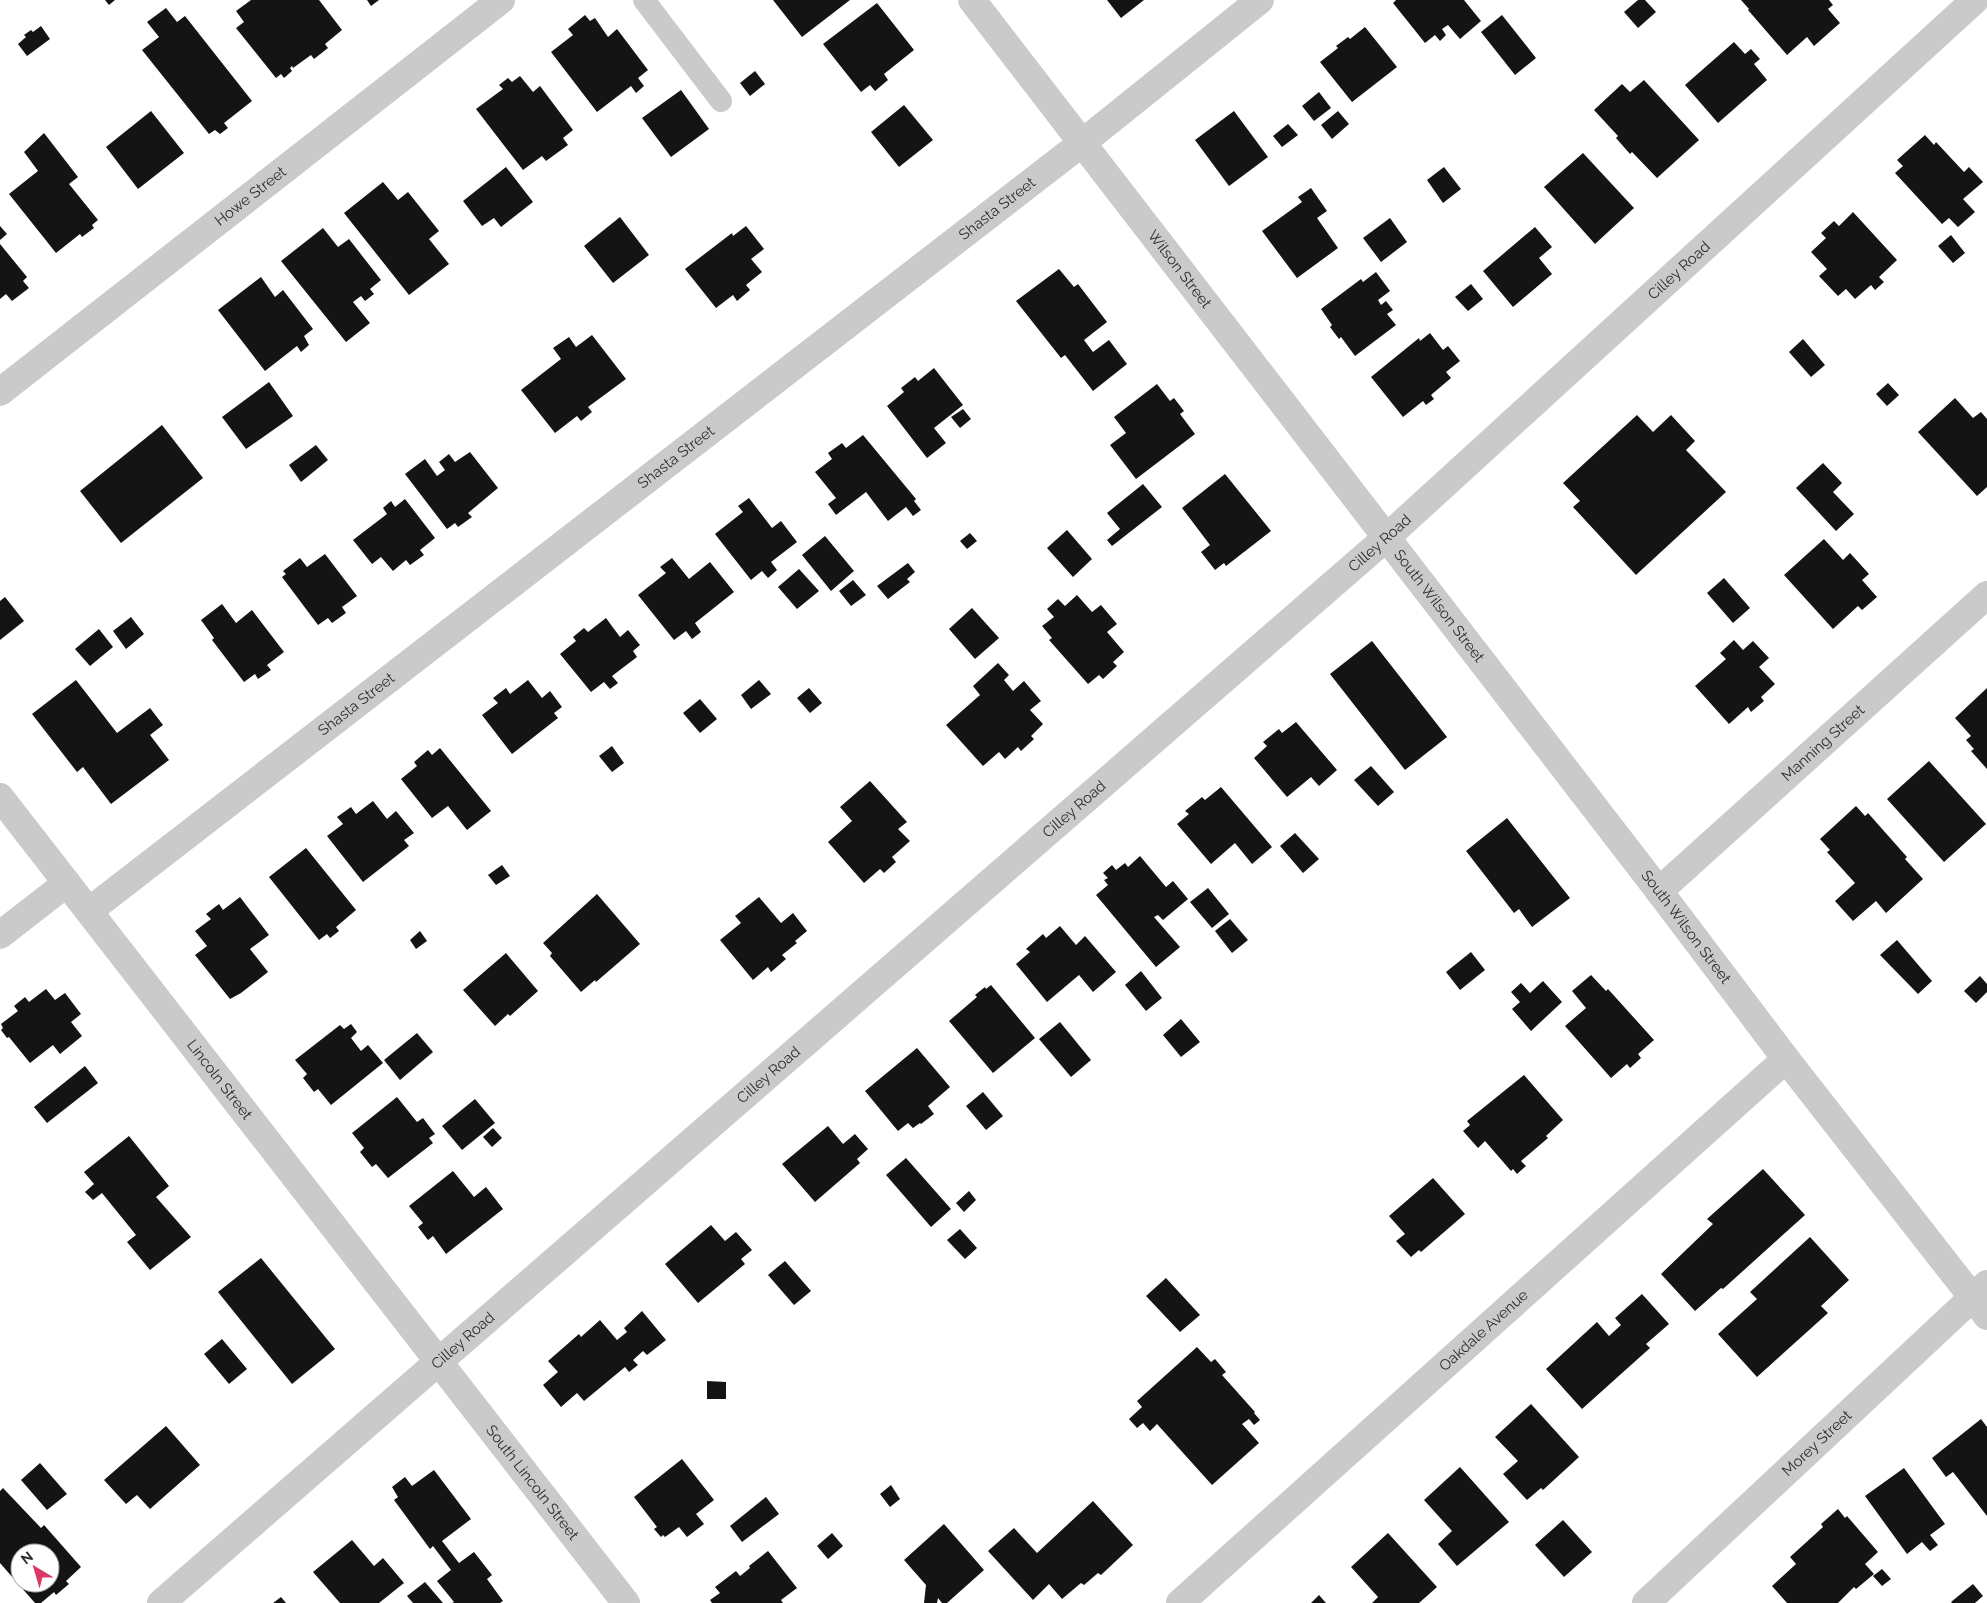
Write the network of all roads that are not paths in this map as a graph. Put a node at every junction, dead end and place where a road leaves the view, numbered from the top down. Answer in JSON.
{"nodes":[{"id":1,"x":501,"y":0,"type":"edge"},
{"id":2,"x":644,"y":0,"type":"edge"},
{"id":3,"x":972,"y":0,"type":"edge"},
{"id":4,"x":1260,"y":0,"type":"edge"},
{"id":5,"x":1975,"y":0,"type":"edge"},
{"id":6,"x":721,"y":101,"type":"dead end"},
{"id":7,"x":1082,"y":142,"type":"junction"},
{"id":8,"x":0,"y":392,"type":"edge"},
{"id":9,"x":1386,"y":538,"type":"junction"},
{"id":10,"x":1987,"y":595,"type":"edge"},
{"id":11,"x":0,"y":797,"type":"edge"},
{"id":12,"x":67,"y":883,"type":"junction"},
{"id":13,"x":1660,"y":891,"type":"junction"},
{"id":14,"x":89,"y":911,"type":"junction"},
{"id":15,"x":0,"y":935,"type":"edge"},
{"id":16,"x":1786,"y":1059,"type":"junction"},
{"id":17,"x":1982,"y":1299,"type":"edge"},
{"id":18,"x":440,"y":1361,"type":"junction"},
{"id":19,"x":161,"y":1603,"type":"edge"},
{"id":20,"x":626,"y":1603,"type":"edge"},
{"id":21,"x":1180,"y":1603,"type":"edge"},
{"id":22,"x":1646,"y":1603,"type":"edge"}],
"edges":[{"from":1,"to":8,"type":"street","name":"Howe Street"},
{"from":2,"to":6,"type":"lane"},
{"from":3,"to":7,"type":"street","name":"Wilson Street"},
{"from":4,"to":7,"type":"street","name":"Shasta Street"},
{"from":5,"to":9,"type":"street","name":"Cilley Road"},
{"from":7,"to":9,"type":"street","name":"Wilson Street"},
{"from":7,"to":14,"type":"street","name":"Shasta Street"},
{"from":9,"to":13,"type":"street","name":"South Wilson Street"},
{"from":9,"to":18,"type":"street","name":"Cilley Road"},
{"from":10,"to":13,"type":"street","name":"Manning Street"},
{"from":11,"to":12,"type":"street","name":"Lincoln Street"},
{"from":12,"to":14,"type":"street","name":"Lincoln Street"},
{"from":12,"to":15,"type":"street"},
{"from":13,"to":16,"type":"street","name":"South Wilson Street"},
{"from":14,"to":18,"type":"street","name":"Lincoln Street"},
{"from":16,"to":17,"type":"street","name":"South Wilson Street"},
{"from":16,"to":21,"type":"street","name":"Oakdale Avenue"},
{"from":17,"to":22,"type":"street","name":"Morey Street"},
{"from":18,"to":19,"type":"street","name":"Cilley Road"},
{"from":18,"to":20,"type":"street","name":"South Lincoln Street"}]}
